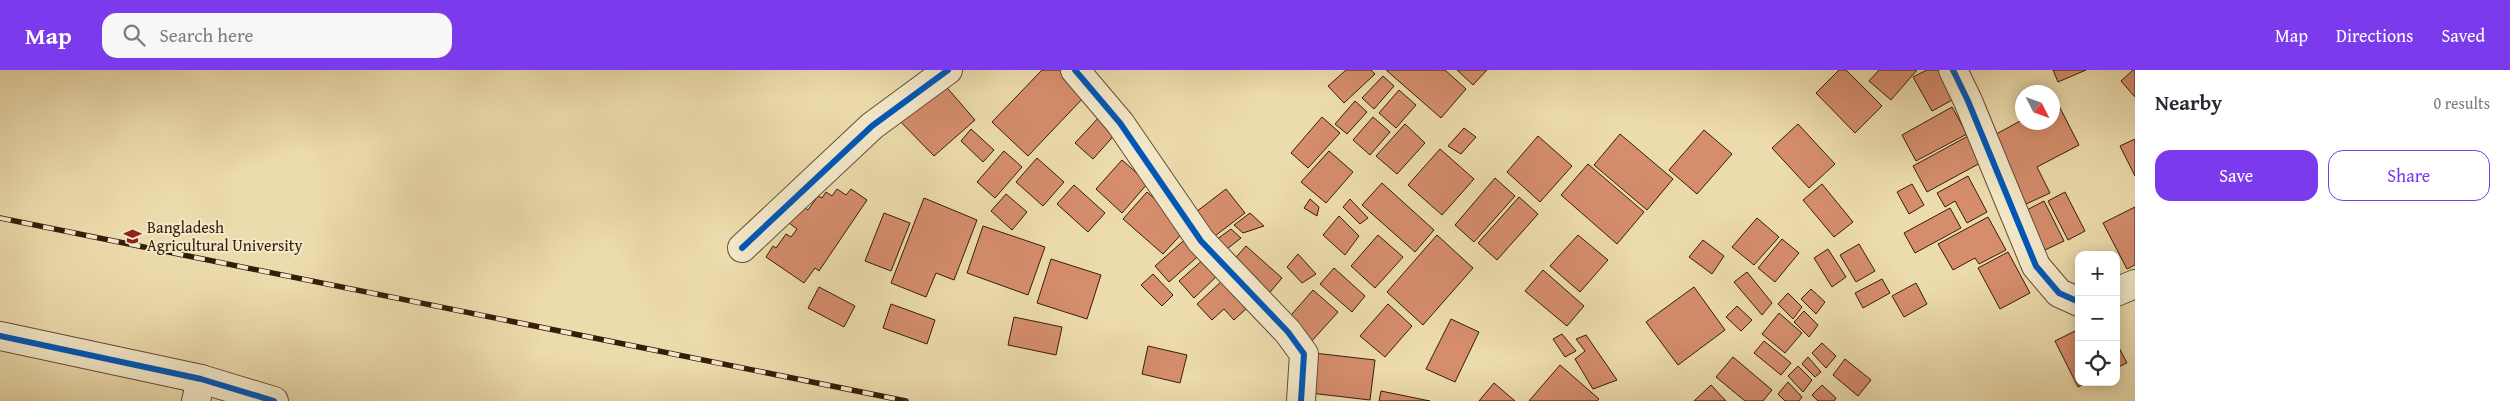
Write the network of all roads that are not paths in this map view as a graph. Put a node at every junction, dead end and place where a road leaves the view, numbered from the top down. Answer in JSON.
{"nodes":[{"id":1,"x":948,"y":70,"type":"edge"},
{"id":2,"x":1075,"y":70,"type":"edge"},
{"id":3,"x":1953,"y":70,"type":"edge"},
{"id":4,"x":742,"y":248,"type":"dead end"},
{"id":5,"x":2135,"y":284,"type":"edge"},
{"id":6,"x":2120,"y":290,"type":"edge"},
{"id":7,"x":2075,"y":300,"type":"edge"},
{"id":8,"x":0,"y":336,"type":"edge"},
{"id":9,"x":199,"y":390,"type":"edge"},
{"id":10,"x":274,"y":401,"type":"edge"},
{"id":11,"x":1300,"y":401,"type":"edge"}],
"edges":[{"from":1,"to":4,"type":"street"},
{"from":2,"to":11,"type":"street"},
{"from":3,"to":7,"type":"street"},
{"from":5,"to":6,"type":"street"},
{"from":8,"to":9,"type":"street"},
{"from":9,"to":10,"type":"street"}]}
